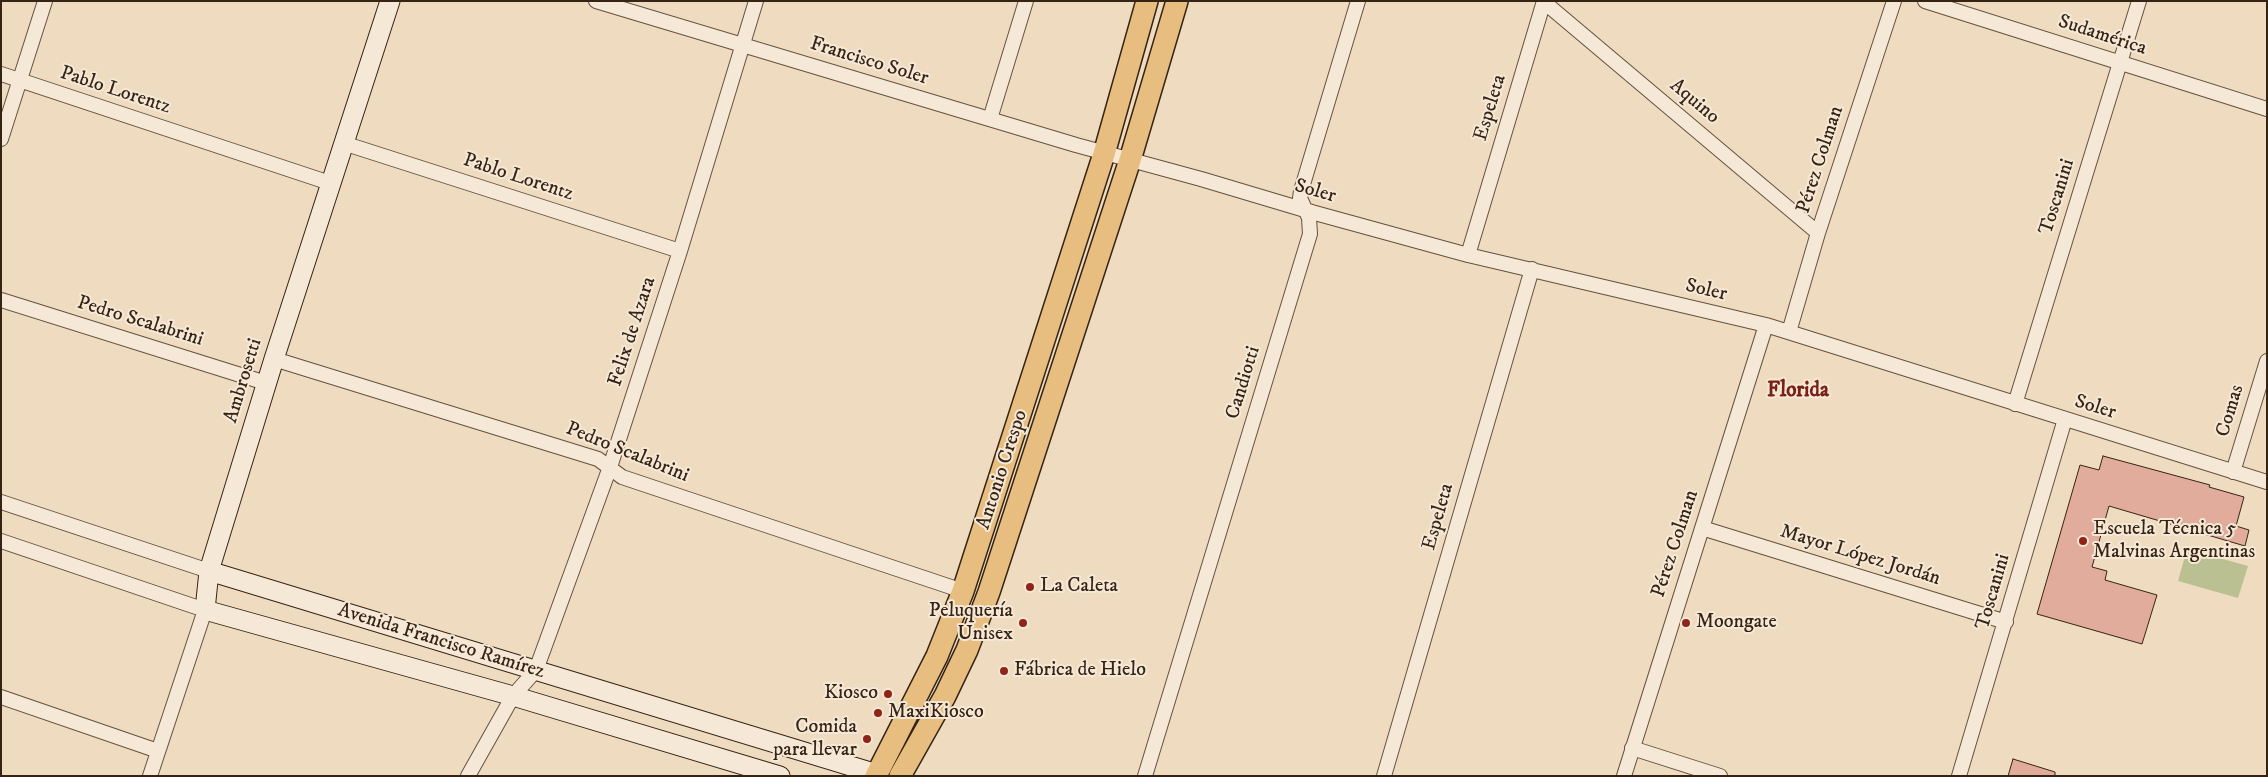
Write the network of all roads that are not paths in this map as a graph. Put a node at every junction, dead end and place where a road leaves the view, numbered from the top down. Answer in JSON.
{"nodes":[{"id":1,"x":45,"y":1,"type":"edge"},
{"id":2,"x":390,"y":1,"type":"edge"},
{"id":3,"x":596,"y":1,"type":"edge"},
{"id":4,"x":756,"y":1,"type":"edge"},
{"id":5,"x":1026,"y":1,"type":"edge"},
{"id":6,"x":1147,"y":1,"type":"edge"},
{"id":7,"x":1177,"y":1,"type":"edge"},
{"id":8,"x":1358,"y":1,"type":"edge"},
{"id":9,"x":1894,"y":1,"type":"edge"},
{"id":10,"x":1924,"y":1,"type":"edge"},
{"id":11,"x":2139,"y":1,"type":"edge"},
{"id":12,"x":1544,"y":2,"type":"edge"},
{"id":13,"x":743,"y":46,"type":"junction"},
{"id":14,"x":2120,"y":63,"type":"junction"},
{"id":15,"x":1,"y":74,"type":"edge"},
{"id":16,"x":20,"y":80,"type":"junction"},
{"id":17,"x":2267,"y":110,"type":"edge"},
{"id":18,"x":990,"y":119,"type":"junction"},
{"id":19,"x":1,"y":139,"type":"edge"},
{"id":20,"x":343,"y":143,"type":"junction"},
{"id":21,"x":1104,"y":154,"type":"junction"},
{"id":22,"x":1130,"y":160,"type":"junction"},
{"id":23,"x":330,"y":184,"type":"junction"},
{"id":24,"x":1304,"y":210,"type":"junction"},
{"id":25,"x":1818,"y":233,"type":"junction"},
{"id":26,"x":680,"y":251,"type":"junction"},
{"id":27,"x":1468,"y":255,"type":"junction"},
{"id":28,"x":1532,"y":269,"type":"junction"},
{"id":29,"x":1,"y":300,"type":"edge"},
{"id":30,"x":1766,"y":326,"type":"junction"},
{"id":31,"x":1789,"y":332,"type":"junction"},
{"id":32,"x":274,"y":359,"type":"junction"},
{"id":33,"x":2267,"y":361,"type":"edge"},
{"id":34,"x":266,"y":383,"type":"junction"},
{"id":35,"x":2015,"y":404,"type":"junction"},
{"id":36,"x":2066,"y":419,"type":"junction"},
{"id":37,"x":610,"y":467,"type":"junction"},
{"id":38,"x":2233,"y":472,"type":"junction"},
{"id":39,"x":2267,"y":482,"type":"edge"},
{"id":40,"x":1,"y":502,"type":"edge"},
{"id":41,"x":1702,"y":528,"type":"junction"},
{"id":42,"x":1,"y":541,"type":"edge"},
{"id":43,"x":208,"y":571,"type":"junction"},
{"id":44,"x":963,"y":591,"type":"junction"},
{"id":45,"x":206,"y":610,"type":"junction"},
{"id":46,"x":2006,"y":622,"type":"junction"},
{"id":47,"x":536,"y":670,"type":"junction"},
{"id":48,"x":513,"y":696,"type":"junction"},
{"id":49,"x":1,"y":697,"type":"edge"},
{"id":50,"x":1632,"y":748,"type":"junction"},
{"id":51,"x":158,"y":751,"type":"junction"},
{"id":52,"x":878,"y":775,"type":"edge"},
{"id":53,"x":150,"y":776,"type":"edge"},
{"id":54,"x":468,"y":776,"type":"edge"},
{"id":55,"x":780,"y":776,"type":"edge"},
{"id":56,"x":900,"y":776,"type":"edge"},
{"id":57,"x":1145,"y":776,"type":"edge"},
{"id":58,"x":1384,"y":776,"type":"edge"},
{"id":59,"x":1624,"y":776,"type":"edge"},
{"id":60,"x":1720,"y":776,"type":"edge"},
{"id":61,"x":1959,"y":776,"type":"edge"}],
"edges":[{"from":1,"to":16,"type":"street"},
{"from":2,"to":20,"type":"street","name":"Ambrosetti"},
{"from":3,"to":13,"type":"street","name":"Francisco Soler"},
{"from":4,"to":13,"type":"street","name":"Felix de Azara"},
{"from":5,"to":18,"type":"street"},
{"from":6,"to":21,"type":"main road","name":"Antonio Crespo"},
{"from":7,"to":22,"type":"main road","name":"Antonio Crespo"},
{"from":8,"to":24,"type":"street","name":"Candiotti"},
{"from":9,"to":25,"type":"street","name":"Pérez Colman"},
{"from":10,"to":14,"type":"street","name":"Sudamérica"},
{"from":11,"to":14,"type":"street","name":"Toscanini"},
{"from":12,"to":25,"type":"street","name":"Aquino"},
{"from":12,"to":27,"type":"street","name":"Espeleta"},
{"from":13,"to":18,"type":"street","name":"Francisco Soler"},
{"from":13,"to":26,"type":"street","name":"Felix de Azara"},
{"from":14,"to":17,"type":"street","name":"Sudamérica"},
{"from":14,"to":35,"type":"street","name":"Toscanini"},
{"from":15,"to":16,"type":"street","name":"Pablo Lorentz"},
{"from":16,"to":19,"type":"street"},
{"from":16,"to":23,"type":"street","name":"Pablo Lorentz"},
{"from":18,"to":21,"type":"street","name":"Francisco Soler"},
{"from":20,"to":23,"type":"street","name":"Ambrosetti"},
{"from":20,"to":26,"type":"street","name":"Pablo Lorentz"},
{"from":21,"to":22,"type":"street","name":"Francisco Soler"},
{"from":21,"to":44,"type":"main road","name":"Antonio Crespo"},
{"from":22,"to":24,"type":"street","name":"Soler"},
{"from":22,"to":56,"type":"main road","name":"Antonio Crespo"},
{"from":23,"to":32,"type":"street","name":"Ambrosetti"},
{"from":24,"to":27,"type":"street","name":"Soler"},
{"from":24,"to":57,"type":"street","name":"Candiotti"},
{"from":25,"to":31,"type":"street","name":"Pérez Colman"},
{"from":26,"to":37,"type":"street","name":"Felix de Azara"},
{"from":27,"to":28,"type":"street","name":"Soler"},
{"from":28,"to":30,"type":"street","name":"Soler"},
{"from":28,"to":58,"type":"street","name":"Espeleta"},
{"from":29,"to":34,"type":"street","name":"Pedro Scalabrini"},
{"from":30,"to":31,"type":"street","name":"Soler"},
{"from":30,"to":41,"type":"street","name":"Pérez Colman"},
{"from":31,"to":35,"type":"street","name":"Soler"},
{"from":32,"to":34,"type":"street","name":"Ambrosetti"},
{"from":32,"to":37,"type":"street","name":"Pedro Scalabrini"},
{"from":33,"to":38,"type":"street","name":"Comas"},
{"from":34,"to":43,"type":"street","name":"Ambrosetti"},
{"from":35,"to":36,"type":"street","name":"Soler"},
{"from":36,"to":38,"type":"street","name":"Soler"},
{"from":36,"to":46,"type":"street","name":"Toscanini"},
{"from":37,"to":44,"type":"street","name":"Pedro Scalabrini"},
{"from":37,"to":47,"type":"street","name":"Felix de Azara"},
{"from":38,"to":39,"type":"street","name":"Soler"},
{"from":40,"to":43,"type":"street","name":"Avenida Francisco Ramírez"},
{"from":41,"to":46,"type":"street","name":"Mayor López Jordán"},
{"from":41,"to":50,"type":"street","name":"Pérez Colman"},
{"from":42,"to":45,"type":"street","name":"Avenida Francisco Ramírez"},
{"from":43,"to":45,"type":"street","name":"Ambrosetti"},
{"from":43,"to":47,"type":"street","name":"Avenida Francisco Ramírez"},
{"from":44,"to":52,"type":"main road","name":"Antonio Crespo"},
{"from":45,"to":48,"type":"street","name":"Avenida Francisco Ramírez"},
{"from":45,"to":51,"type":"street","name":"Ambrosetti"},
{"from":46,"to":61,"type":"street","name":"Toscanini"},
{"from":47,"to":48,"type":"street"},
{"from":47,"to":52,"type":"street","name":"Avenida Francisco Ramírez"},
{"from":48,"to":54,"type":"street"},
{"from":48,"to":55,"type":"street","name":"Avenida Francisco Ramírez"},
{"from":49,"to":51,"type":"street"},
{"from":50,"to":59,"type":"street","name":"Pérez Colman"},
{"from":50,"to":60,"type":"street"},
{"from":51,"to":53,"type":"street","name":"Ambrosetti"}]}
